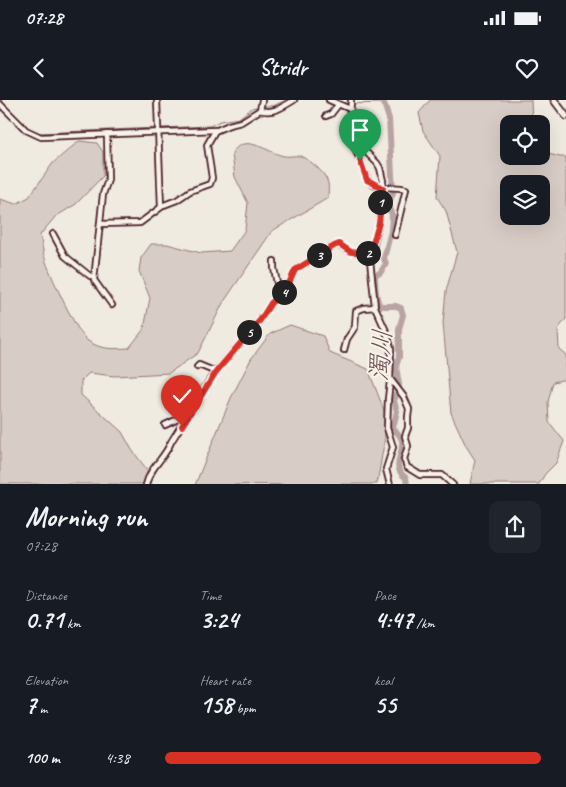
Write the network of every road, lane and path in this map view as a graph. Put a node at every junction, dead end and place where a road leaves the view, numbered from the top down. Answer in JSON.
{"nodes":[{"id":1,"x":157,"y":100,"type":"edge"},
{"id":2,"x":294,"y":100,"type":"edge"},
{"id":3,"x":329,"y":100,"type":"edge"},
{"id":4,"x":554,"y":100,"type":"edge"},
{"id":5,"x":1,"y":102,"type":"edge"},
{"id":6,"x":351,"y":104,"type":"edge"},
{"id":7,"x":261,"y":105,"type":"edge"},
{"id":8,"x":338,"y":105,"type":"junction"},
{"id":9,"x":565,"y":113,"type":"edge"},
{"id":10,"x":326,"y":116,"type":"dead end"},
{"id":11,"x":158,"y":129,"type":"junction"},
{"id":12,"x":218,"y":130,"type":"junction"},
{"id":13,"x":107,"y":134,"type":"junction"},
{"id":14,"x":355,"y":143,"type":"junction"},
{"id":15,"x":374,"y":160,"type":"junction"},
{"id":16,"x":362,"y":164,"type":"junction"},
{"id":17,"x":383,"y":188,"type":"junction"},
{"id":18,"x":161,"y":207,"type":"junction"},
{"id":19,"x":100,"y":224,"type":"junction"},
{"id":20,"x":53,"y":234,"type":"dead end"},
{"id":21,"x":395,"y":236,"type":"dead end"},
{"id":22,"x":370,"y":253,"type":"junction"},
{"id":23,"x":274,"y":261,"type":"dead end"},
{"id":24,"x":94,"y":276,"type":"junction"},
{"id":25,"x":290,"y":278,"type":"junction"},
{"id":26,"x":112,"y":305,"type":"dead end"},
{"id":27,"x":375,"y":307,"type":"junction"},
{"id":28,"x":344,"y":350,"type":"dead end"},
{"id":29,"x":197,"y":367,"type":"dead end"},
{"id":30,"x":216,"y":372,"type":"junction"},
{"id":31,"x":390,"y":379,"type":"junction"},
{"id":32,"x":188,"y":384,"type":"dead end"},
{"id":33,"x":193,"y":409,"type":"junction"},
{"id":34,"x":187,"y":418,"type":"junction"},
{"id":35,"x":165,"y":424,"type":"dead end"},
{"id":36,"x":146,"y":484,"type":"edge"},
{"id":37,"x":390,"y":484,"type":"edge"},
{"id":38,"x":453,"y":484,"type":"edge"}],
"edges":[{"from":1,"to":11,"type":"street"},
{"from":2,"to":7,"type":"street"},
{"from":3,"to":8,"type":"street"},
{"from":4,"to":9,"type":"main road"},
{"from":5,"to":13,"type":"street"},
{"from":6,"to":8,"type":"street"},
{"from":6,"to":14,"type":"street"},
{"from":7,"to":12,"type":"street"},
{"from":8,"to":10,"type":"street"},
{"from":11,"to":12,"type":"street"},
{"from":11,"to":13,"type":"street"},
{"from":11,"to":18,"type":"street"},
{"from":12,"to":18,"type":"street"},
{"from":13,"to":19,"type":"street"},
{"from":14,"to":15,"type":"street"},
{"from":14,"to":16,"type":"street"},
{"from":15,"to":16,"type":"street"},
{"from":15,"to":17,"type":"street"},
{"from":16,"to":17,"type":"street"},
{"from":17,"to":21,"type":"street"},
{"from":17,"to":22,"type":"street"},
{"from":18,"to":19,"type":"street"},
{"from":19,"to":24,"type":"street"},
{"from":20,"to":24,"type":"street"},
{"from":22,"to":25,"type":"street"},
{"from":22,"to":27,"type":"street"},
{"from":23,"to":25,"type":"street"},
{"from":24,"to":26,"type":"street"},
{"from":25,"to":30,"type":"street"},
{"from":27,"to":28,"type":"street"},
{"from":27,"to":31,"type":"street"},
{"from":29,"to":30,"type":"street"},
{"from":30,"to":33,"type":"street"},
{"from":31,"to":37,"type":"street"},
{"from":31,"to":38,"type":"street"},
{"from":32,"to":33,"type":"street"},
{"from":33,"to":34,"type":"street"},
{"from":34,"to":35,"type":"street"},
{"from":34,"to":36,"type":"street"}]}
